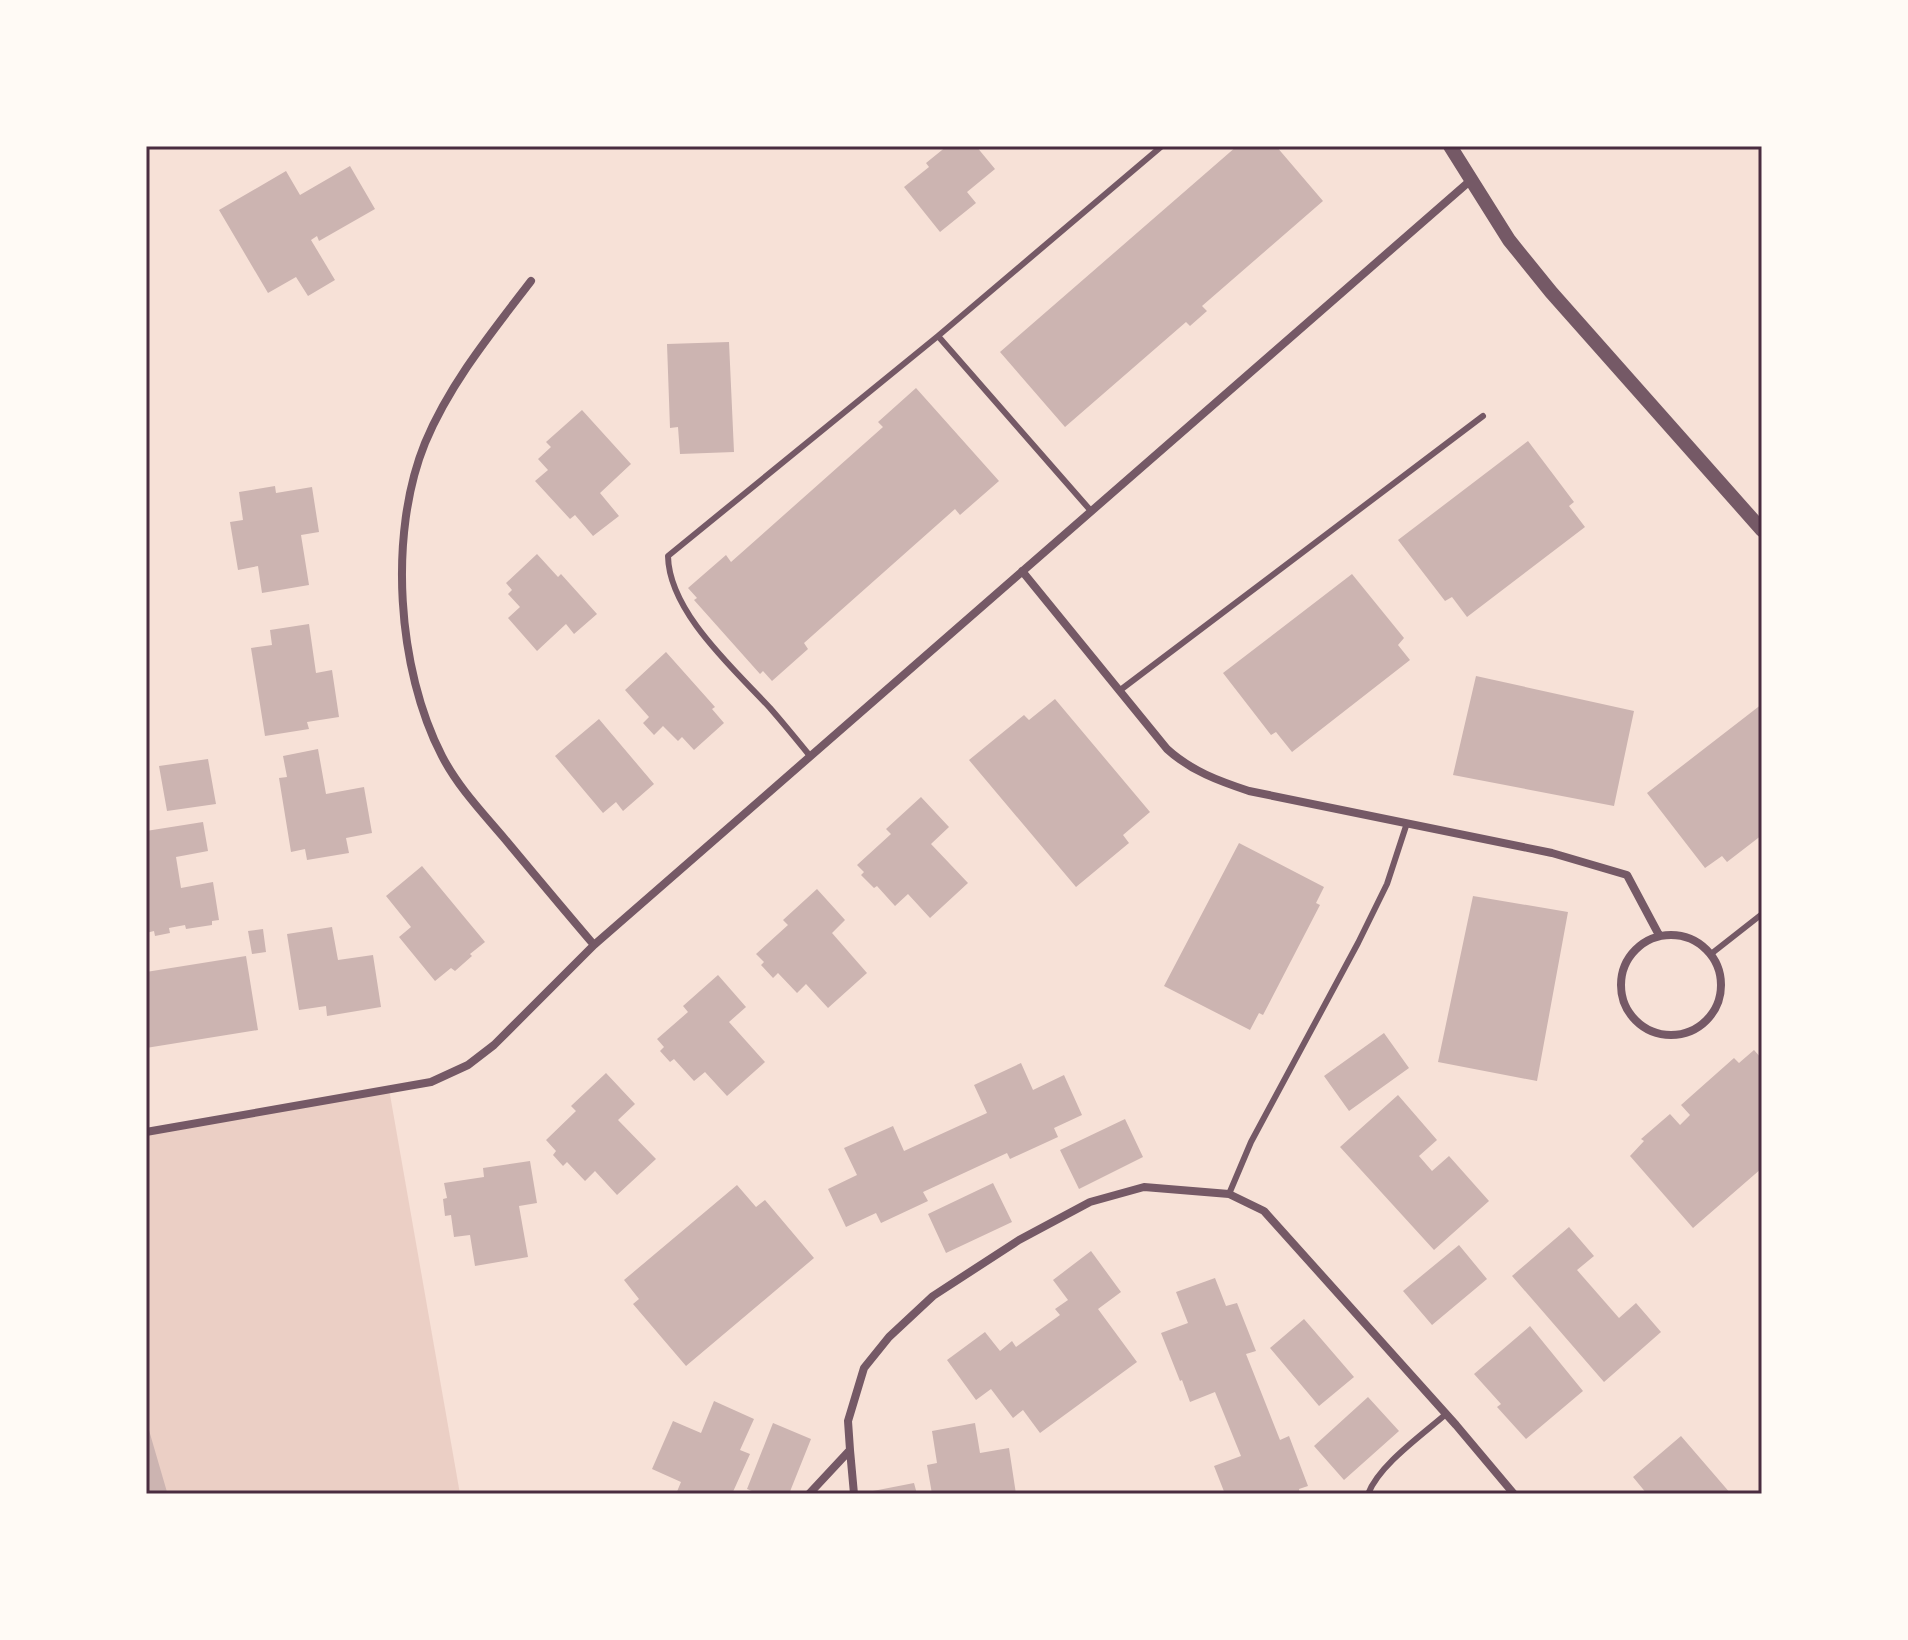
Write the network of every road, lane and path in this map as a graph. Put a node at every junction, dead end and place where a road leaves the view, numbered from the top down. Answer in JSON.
{"nodes":[{"id":1,"x":1162,"y":146,"type":"edge"},
{"id":2,"x":1450,"y":146,"type":"edge"},
{"id":3,"x":1471,"y":180,"type":"junction"},
{"id":4,"x":531,"y":281,"type":"dead end"},
{"id":5,"x":938,"y":336,"type":"junction"},
{"id":6,"x":1483,"y":416,"type":"dead end"},
{"id":7,"x":1091,"y":511,"type":"junction"},
{"id":8,"x":1762,"y":530,"type":"edge"},
{"id":9,"x":1022,"y":571,"type":"junction"},
{"id":10,"x":1119,"y":691,"type":"junction"},
{"id":11,"x":810,"y":756,"type":"junction"},
{"id":12,"x":1407,"y":823,"type":"junction"},
{"id":13,"x":1762,"y":914,"type":"edge"},
{"id":14,"x":1659,"y":935,"type":"junction"},
{"id":15,"x":594,"y":945,"type":"junction"},
{"id":16,"x":1711,"y":954,"type":"junction"},
{"id":17,"x":146,"y":1132,"type":"edge"},
{"id":18,"x":1229,"y":1194,"type":"junction"},
{"id":19,"x":1446,"y":1414,"type":"junction"},
{"id":20,"x":850,"y":1450,"type":"junction"},
{"id":21,"x":809,"y":1494,"type":"edge"},
{"id":22,"x":854,"y":1494,"type":"edge"},
{"id":23,"x":1368,"y":1494,"type":"edge"},
{"id":24,"x":1514,"y":1494,"type":"edge"}],
"edges":[{"from":1,"to":5,"type":"lane"},
{"from":2,"to":3,"type":"street"},
{"from":3,"to":7,"type":"street"},
{"from":3,"to":8,"type":"street"},
{"from":4,"to":15,"type":"street"},
{"from":5,"to":7,"type":"lane"},
{"from":5,"to":11,"type":"lane"},
{"from":6,"to":10,"type":"lane"},
{"from":7,"to":9,"type":"street"},
{"from":9,"to":10,"type":"street"},
{"from":9,"to":11,"type":"street"},
{"from":10,"to":12,"type":"street"},
{"from":11,"to":15,"type":"street"},
{"from":12,"to":14,"type":"street"},
{"from":12,"to":18,"type":"lane"},
{"from":13,"to":16,"type":"lane"},
{"from":14,"to":16,"type":"street"},
{"from":14,"to":16,"type":"street"},
{"from":15,"to":17,"type":"street"},
{"from":18,"to":19,"type":"street"},
{"from":18,"to":20,"type":"street"},
{"from":19,"to":23,"type":"lane"},
{"from":19,"to":24,"type":"street"},
{"from":20,"to":21,"type":"street"},
{"from":20,"to":22,"type":"street"}]}
